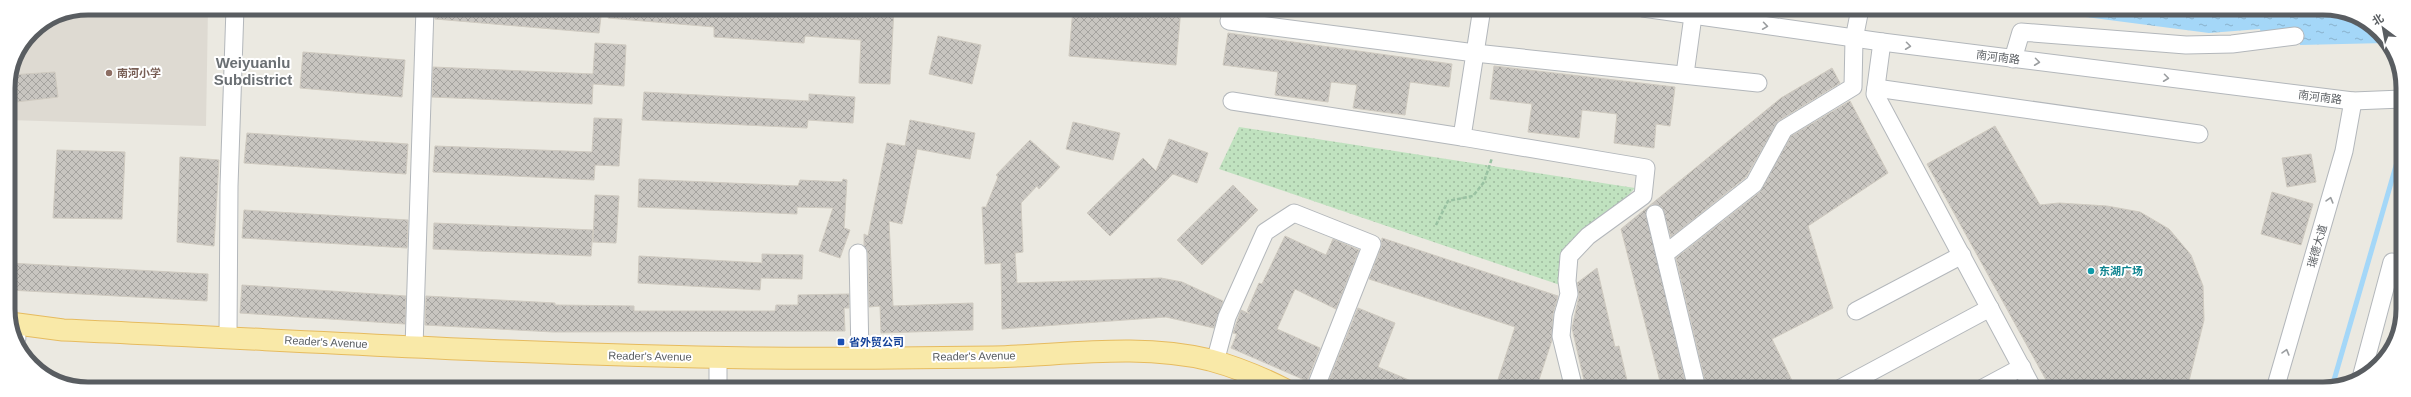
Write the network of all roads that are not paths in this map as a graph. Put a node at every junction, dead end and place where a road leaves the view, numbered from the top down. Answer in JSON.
{"nodes":[{"id":1,"x":235,"y":15,"type":"edge"},
{"id":2,"x":425,"y":15,"type":"edge"},
{"id":3,"x":1481,"y":15,"type":"edge"},
{"id":4,"x":1687,"y":15,"type":"edge"},
{"id":5,"x":1859,"y":15,"type":"edge"},
{"id":6,"x":1693,"y":16,"type":"junction"},
{"id":7,"x":1228,"y":21,"type":"dead end"},
{"id":8,"x":2295,"y":36,"type":"dead end"},
{"id":9,"x":1854,"y":38,"type":"junction"},
{"id":10,"x":1882,"y":42,"type":"junction"},
{"id":11,"x":1475,"y":53,"type":"junction"},
{"id":12,"x":2014,"y":59,"type":"junction"},
{"id":13,"x":1685,"y":74,"type":"junction"},
{"id":14,"x":1758,"y":83,"type":"dead end"},
{"id":15,"x":1876,"y":88,"type":"junction"},
{"id":16,"x":2396,"y":100,"type":"edge"},
{"id":17,"x":1232,"y":101,"type":"dead end"},
{"id":18,"x":2353,"y":101,"type":"junction"},
{"id":19,"x":2199,"y":134,"type":"dead end"},
{"id":20,"x":1462,"y":137,"type":"junction"},
{"id":21,"x":1655,"y":214,"type":"dead end"},
{"id":22,"x":858,"y":253,"type":"dead end"},
{"id":23,"x":1665,"y":254,"type":"junction"},
{"id":24,"x":1962,"y":255,"type":"junction"},
{"id":25,"x":2392,"y":262,"type":"dead end"},
{"id":26,"x":1990,"y":308,"type":"junction"},
{"id":27,"x":1856,"y":311,"type":"dead end"},
{"id":28,"x":18,"y":328,"type":"edge"},
{"id":29,"x":228,"y":337,"type":"junction"},
{"id":30,"x":414,"y":347,"type":"junction"},
{"id":31,"x":718,"y":357,"type":"junction"},
{"id":32,"x":860,"y":357,"type":"junction"},
{"id":33,"x":1214,"y":362,"type":"junction"},
{"id":34,"x":2022,"y":367,"type":"junction"},
{"id":35,"x":2363,"y":370,"type":"edge"},
{"id":36,"x":718,"y":382,"type":"edge"},
{"id":37,"x":1269,"y":382,"type":"edge"},
{"id":38,"x":1318,"y":382,"type":"edge"},
{"id":39,"x":1572,"y":382,"type":"edge"},
{"id":40,"x":1695,"y":382,"type":"edge"},
{"id":41,"x":1852,"y":382,"type":"edge"},
{"id":42,"x":1994,"y":382,"type":"edge"},
{"id":43,"x":2030,"y":382,"type":"edge"},
{"id":44,"x":2277,"y":382,"type":"edge"}],
"edges":[{"from":1,"to":29,"type":"street"},
{"from":2,"to":30,"type":"street"},
{"from":3,"to":11,"type":"street"},
{"from":4,"to":6,"type":"street","name":"南河南路"},
{"from":5,"to":9,"type":"street"},
{"from":6,"to":9,"type":"street","name":"南河南路","one_way":true},
{"from":6,"to":13,"type":"street"},
{"from":7,"to":11,"type":"street"},
{"from":8,"to":12,"type":"street"},
{"from":9,"to":10,"type":"street","name":"南河南路"},
{"from":9,"to":23,"type":"street"},
{"from":10,"to":12,"type":"street","name":"南河南路","one_way":true},
{"from":10,"to":15,"type":"street"},
{"from":11,"to":13,"type":"street"},
{"from":11,"to":20,"type":"street"},
{"from":12,"to":18,"type":"street","name":"南河南路","one_way":true},
{"from":13,"to":14,"type":"street"},
{"from":15,"to":19,"type":"street"},
{"from":15,"to":24,"type":"street"},
{"from":16,"to":18,"type":"street","name":"南河南路"},
{"from":17,"to":20,"type":"street"},
{"from":44,"to":18,"type":"street","name":"瑞德大道","one_way":true},
{"from":20,"to":39,"type":"street"},
{"from":21,"to":23,"type":"street"},
{"from":22,"to":32,"type":"street"},
{"from":23,"to":40,"type":"street"},
{"from":24,"to":26,"type":"street"},
{"from":24,"to":27,"type":"street"},
{"from":25,"to":35,"type":"street"},
{"from":26,"to":34,"type":"street"},
{"from":26,"to":41,"type":"street"},
{"from":28,"to":29,"type":"main road","name":"Reader's Avenue"},
{"from":29,"to":30,"type":"main road","name":"Reader's Avenue"},
{"from":30,"to":31,"type":"main road","name":"Reader's Avenue"},
{"from":31,"to":32,"type":"main road","name":"Reader's Avenue"},
{"from":31,"to":36,"type":"street"},
{"from":32,"to":33,"type":"main road","name":"Reader's Avenue"},
{"from":33,"to":37,"type":"main road","name":"Reader's Avenue"},
{"from":33,"to":38,"type":"street"},
{"from":34,"to":42,"type":"street"},
{"from":34,"to":43,"type":"street"}]}
